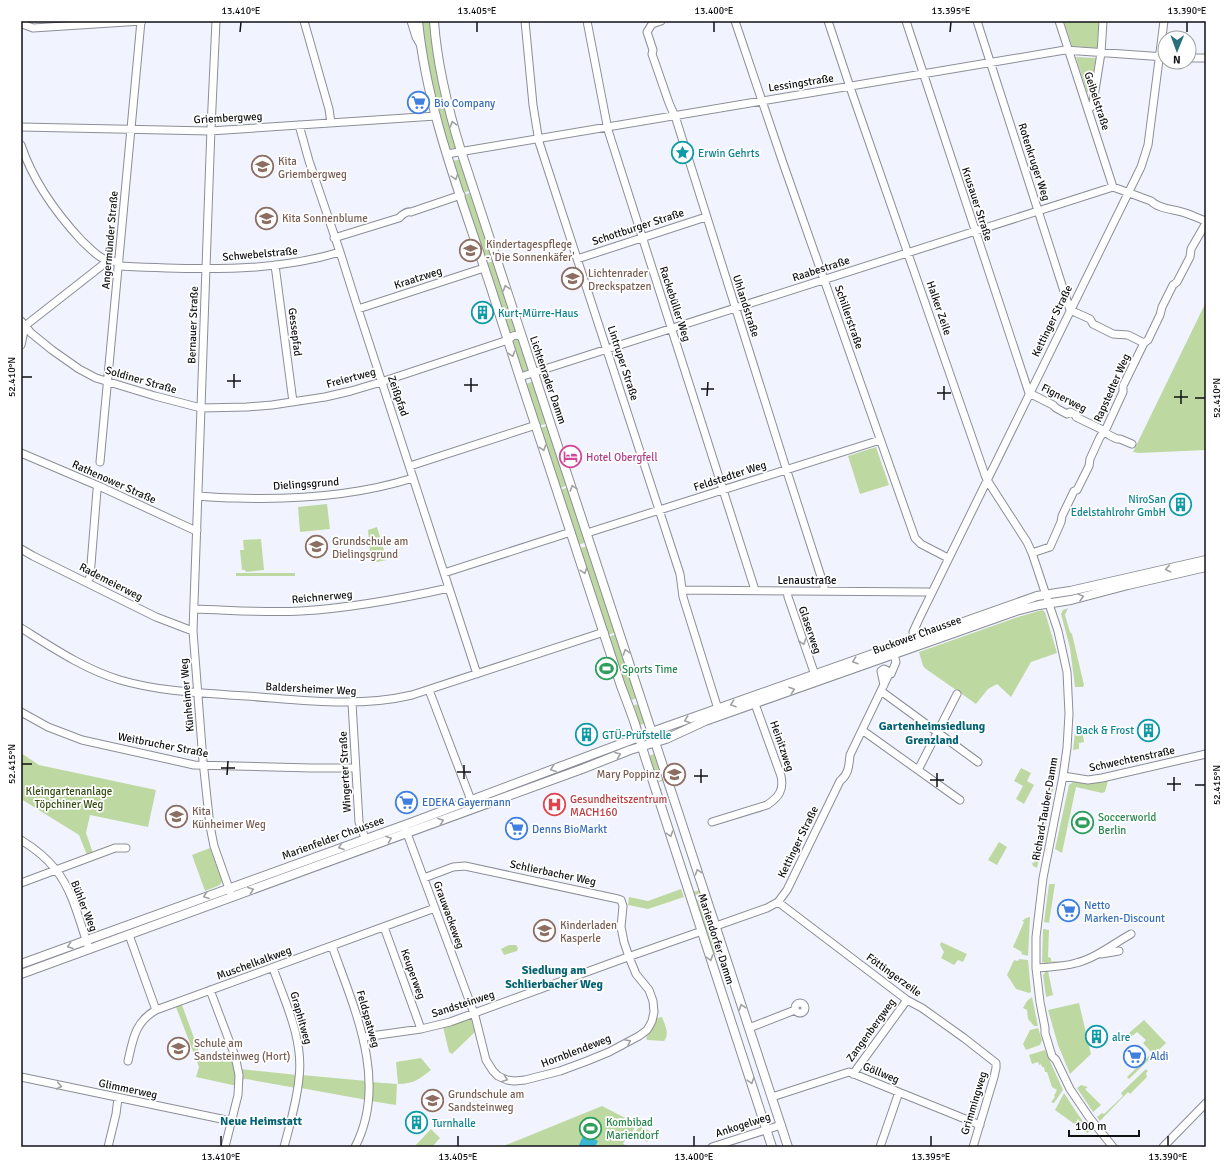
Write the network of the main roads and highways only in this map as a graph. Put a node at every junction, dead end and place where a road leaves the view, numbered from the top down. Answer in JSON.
{"nodes":[{"id":1,"x":418,"y":21,"type":"edge"},
{"id":2,"x":434,"y":21,"type":"edge"},
{"id":3,"x":1206,"y":560,"type":"edge"},
{"id":4,"x":1206,"y":567,"type":"edge"},
{"id":5,"x":919,"y":642,"type":"junction"},
{"id":6,"x":642,"y":700,"type":"junction"},
{"id":7,"x":628,"y":704,"type":"junction"},
{"id":8,"x":652,"y":732,"type":"junction"},
{"id":9,"x":639,"y":738,"type":"junction"},
{"id":10,"x":655,"y":742,"type":"junction"},
{"id":11,"x":642,"y":747,"type":"junction"},
{"id":12,"x":666,"y":775,"type":"junction"},
{"id":13,"x":652,"y":780,"type":"junction"},
{"id":14,"x":21,"y":964,"type":"edge"},
{"id":15,"x":21,"y":974,"type":"edge"},
{"id":16,"x":772,"y":1147,"type":"edge"},
{"id":17,"x":788,"y":1147,"type":"edge"}],
"edges":[{"from":1,"to":7,"type":"main road","one_way":true},
{"from":6,"to":2,"type":"main road","name":"Lichtenrader Damm","one_way":true},
{"from":3,"to":5,"type":"main road","name":"Buckower Chaussee","one_way":true},
{"from":5,"to":4,"type":"main road","name":"Buckower Chaussee","one_way":true},
{"from":5,"to":8,"type":"main road","name":"Buckower Chaussee","one_way":true},
{"from":10,"to":5,"type":"main road","name":"Buckower Chaussee","one_way":true},
{"from":6,"to":7,"type":"main road"},
{"from":6,"to":8,"type":"main road","name":"Lichtenrader Damm"},
{"from":7,"to":9,"type":"main road"},
{"from":8,"to":9,"type":"main road","name":"Marienfelder Chaussee"},
{"from":8,"to":10,"type":"main road","name":"Lichtenrader Damm"},
{"from":9,"to":11,"type":"main road","name":"Mariendorfer Damm"},
{"from":9,"to":14,"type":"main road","name":"Marienfelder Chaussee","one_way":true},
{"from":10,"to":11,"type":"main road","name":"Buckower Chaussee"},
{"from":10,"to":12,"type":"main road","name":"Mariendorfer Damm"},
{"from":11,"to":13,"type":"main road","name":"Mariendorfer Damm"},
{"from":15,"to":11,"type":"main road","name":"Marienfelder Chaussee","one_way":true},
{"from":12,"to":13,"type":"main road"},
{"from":17,"to":12,"type":"main road","name":"Mariendorfer Damm","one_way":true},
{"from":13,"to":16,"type":"main road","name":"Mariendorfer Damm","one_way":true}]}
